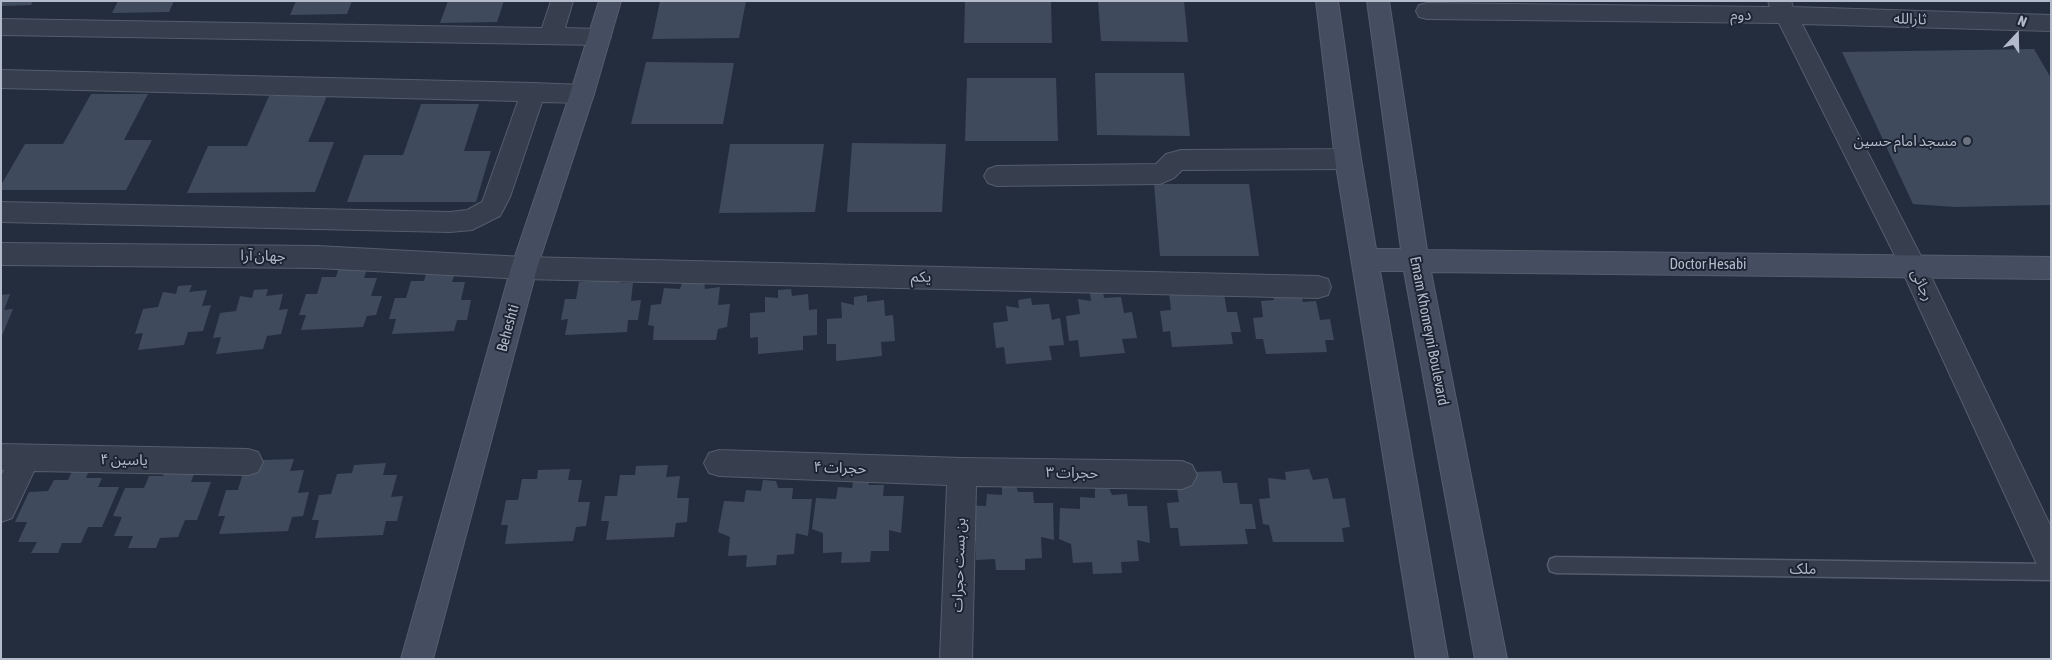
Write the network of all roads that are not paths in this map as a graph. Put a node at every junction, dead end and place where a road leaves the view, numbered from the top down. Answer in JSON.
{"nodes":[{"id":1,"x":562,"y":1,"type":"edge"},
{"id":2,"x":610,"y":1,"type":"edge"},
{"id":3,"x":1328,"y":1,"type":"edge"},
{"id":4,"x":1378,"y":1,"type":"edge"},
{"id":5,"x":1781,"y":8,"type":"edge"},
{"id":6,"x":1427,"y":11,"type":"dead end"},
{"id":7,"x":2051,"y":22,"type":"edge"},
{"id":8,"x":1,"y":27,"type":"edge"},
{"id":9,"x":551,"y":36,"type":"junction"},
{"id":10,"x":599,"y":37,"type":"junction"},
{"id":11,"x":1,"y":79,"type":"edge"},
{"id":12,"x":533,"y":92,"type":"junction"},
{"id":13,"x":582,"y":94,"type":"junction"},
{"id":14,"x":1348,"y":159,"type":"junction"},
{"id":15,"x":997,"y":176,"type":"dead end"},
{"id":16,"x":1,"y":212,"type":"edge"},
{"id":17,"x":1,"y":254,"type":"edge"},
{"id":18,"x":1366,"y":260,"type":"junction"},
{"id":19,"x":1416,"y":262,"type":"junction"},
{"id":20,"x":1913,"y":266,"type":"junction"},
{"id":21,"x":524,"y":268,"type":"junction"},
{"id":22,"x":2051,"y":268,"type":"edge"},
{"id":23,"x":1318,"y":287,"type":"dead end"},
{"id":24,"x":13,"y":458,"type":"edge"},
{"id":25,"x":248,"y":462,"type":"dead end"},
{"id":26,"x":719,"y":463,"type":"dead end"},
{"id":27,"x":962,"y":472,"type":"junction"},
{"id":28,"x":1182,"y":475,"type":"dead end"},
{"id":29,"x":1,"y":508,"type":"edge"},
{"id":30,"x":2051,"y":560,"type":"edge"},
{"id":31,"x":1556,"y":565,"type":"dead end"},
{"id":32,"x":2051,"y":572,"type":"edge"},
{"id":33,"x":417,"y":659,"type":"edge"},
{"id":34,"x":956,"y":659,"type":"edge"},
{"id":35,"x":1432,"y":659,"type":"edge"},
{"id":36,"x":1492,"y":659,"type":"edge"}],
"edges":[{"from":1,"to":9,"type":"street"},
{"from":2,"to":10,"type":"street","name":"Beheshti"},
{"from":3,"to":14,"type":"street"},
{"from":4,"to":19,"type":"street","name":"Emam Khomeyni Boulevard"},
{"from":5,"to":6,"type":"street","name":"دوم"},
{"from":5,"to":7,"type":"street","name":"ثارالله"},
{"from":5,"to":20,"type":"street","name":"رجائی"},
{"from":8,"to":9,"type":"street"},
{"from":9,"to":10,"type":"street"},
{"from":10,"to":13,"type":"street","name":"Beheshti"},
{"from":11,"to":12,"type":"street"},
{"from":12,"to":13,"type":"street"},
{"from":12,"to":16,"type":"street"},
{"from":13,"to":21,"type":"street","name":"Beheshti"},
{"from":14,"to":15,"type":"street"},
{"from":14,"to":18,"type":"street"},
{"from":17,"to":21,"type":"street","name":"جهان آرا"},
{"from":18,"to":19,"type":"street","name":"Doctor Hesabi"},
{"from":18,"to":35,"type":"street"},
{"from":19,"to":20,"type":"street","name":"Doctor Hesabi"},
{"from":19,"to":36,"type":"street","name":"Emam Khomeyni Boulevard"},
{"from":20,"to":22,"type":"street","name":"Doctor Hesabi"},
{"from":20,"to":30,"type":"street","name":"رجائی"},
{"from":21,"to":23,"type":"street","name":"یکم"},
{"from":21,"to":33,"type":"street","name":"Beheshti"},
{"from":24,"to":25,"type":"street","name":"یاسین ۴"},
{"from":24,"to":29,"type":"street"},
{"from":26,"to":27,"type":"street","name":"حجرات ۴"},
{"from":27,"to":28,"type":"street","name":"حجرات ۳"},
{"from":27,"to":34,"type":"street","name":"بن بست حجرات"},
{"from":31,"to":32,"type":"lane","name":"ملک"}]}
